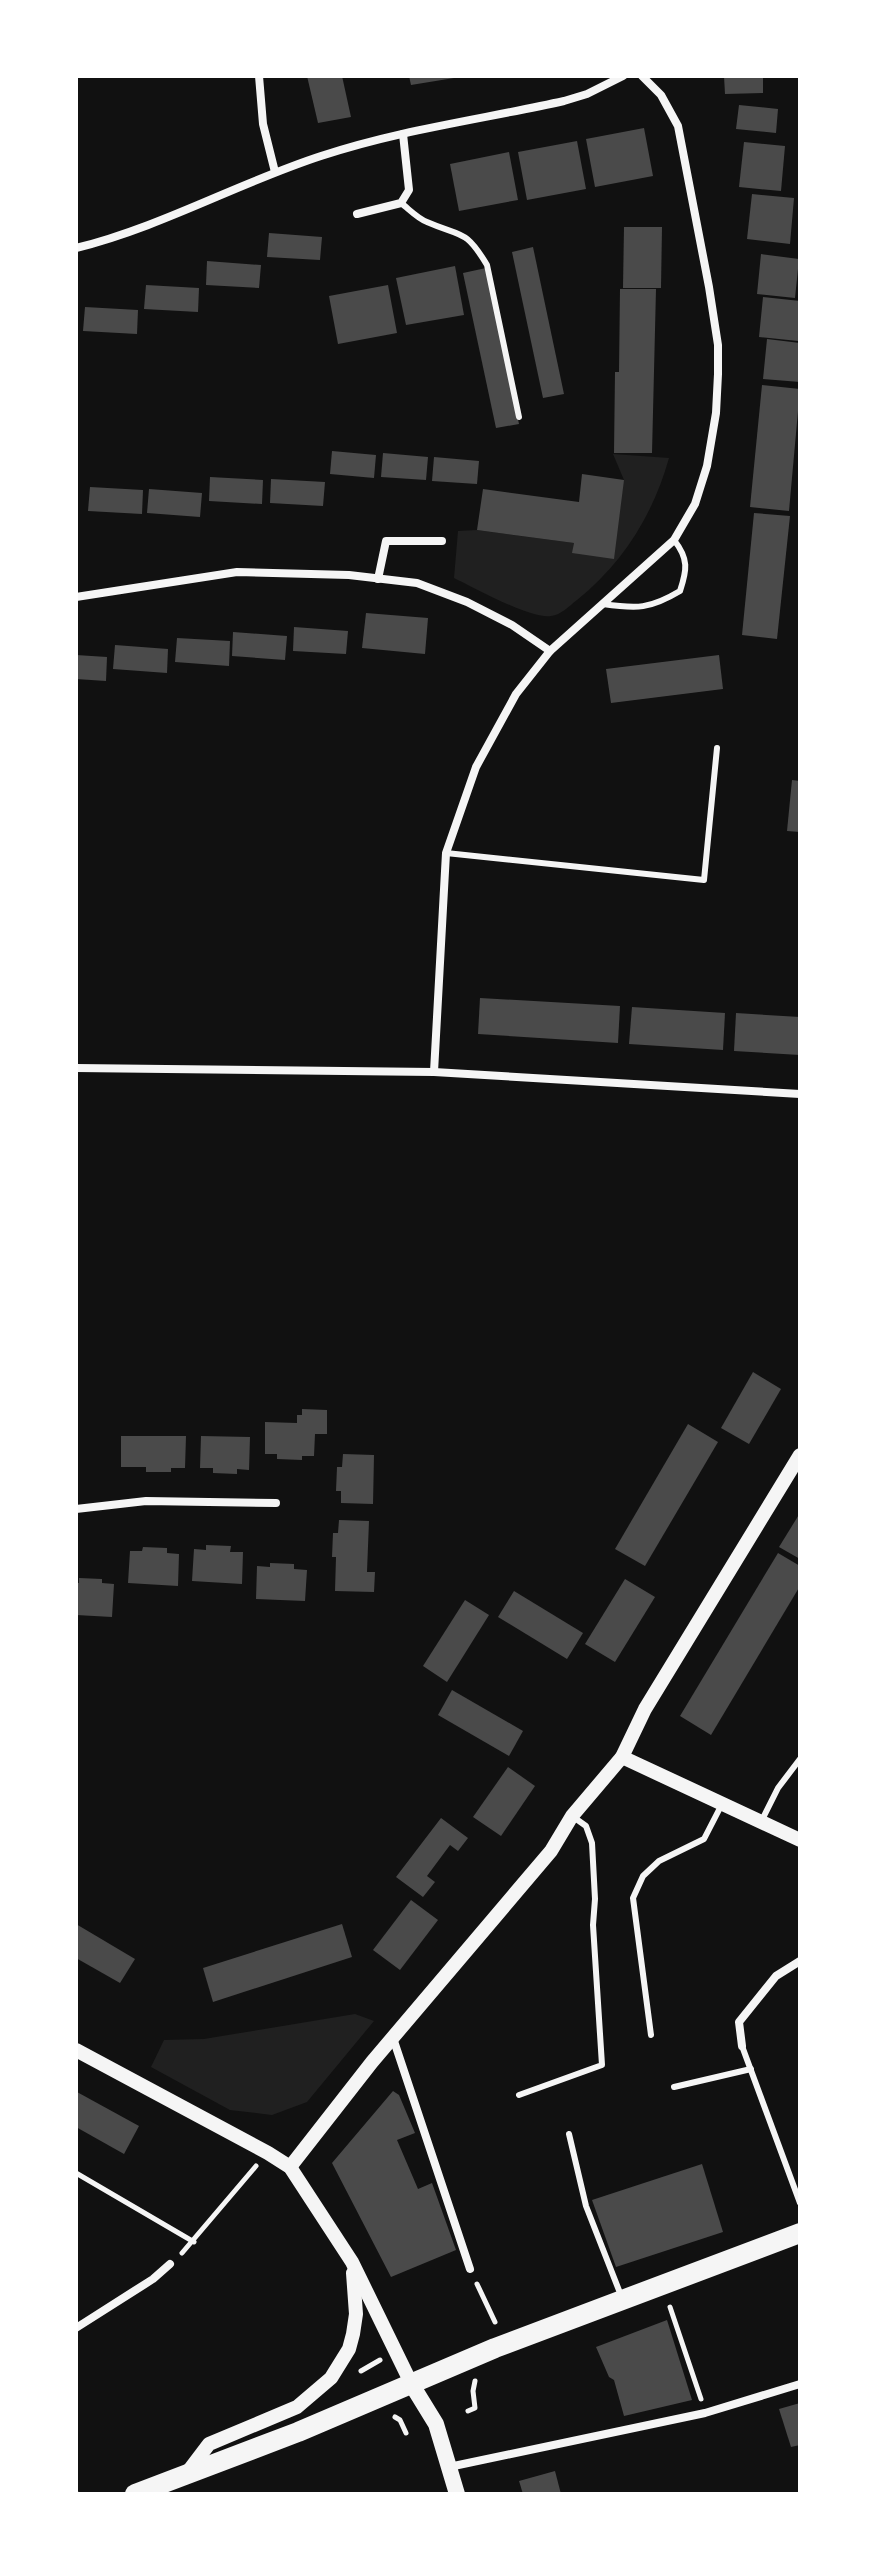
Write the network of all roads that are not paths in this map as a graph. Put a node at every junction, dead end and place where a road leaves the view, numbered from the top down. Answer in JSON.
{"nodes":[{"id":1,"x":259,"y":76,"type":"edge"},
{"id":2,"x":623,"y":76,"type":"edge"},
{"id":3,"x":642,"y":76,"type":"edge"},
{"id":4,"x":403,"y":134,"type":"junction"},
{"id":5,"x":275,"y":172,"type":"junction"},
{"id":6,"x":401,"y":203,"type":"junction"},
{"id":7,"x":357,"y":214,"type":"dead end"},
{"id":8,"x":76,"y":248,"type":"edge"},
{"id":9,"x":519,"y":417,"type":"dead end"},
{"id":10,"x":674,"y":540,"type":"junction"},
{"id":11,"x":442,"y":541,"type":"dead end"},
{"id":12,"x":378,"y":579,"type":"junction"},
{"id":13,"x":76,"y":597,"type":"edge"},
{"id":14,"x":603,"y":604,"type":"junction"},
{"id":15,"x":550,"y":651,"type":"junction"},
{"id":16,"x":717,"y":748,"type":"dead end"},
{"id":17,"x":446,"y":853,"type":"junction"},
{"id":18,"x":76,"y":1068,"type":"edge"},
{"id":19,"x":434,"y":1072,"type":"junction"},
{"id":20,"x":800,"y":1094,"type":"edge"},
{"id":21,"x":800,"y":1455,"type":"edge"},
{"id":22,"x":276,"y":1503,"type":"dead end"},
{"id":23,"x":76,"y":1509,"type":"edge"},
{"id":24,"x":622,"y":1757,"type":"junction"},
{"id":25,"x":800,"y":1759,"type":"edge"},
{"id":26,"x":722,"y":1804,"type":"junction"},
{"id":27,"x":572,"y":1816,"type":"junction"},
{"id":28,"x":762,"y":1822,"type":"junction"},
{"id":29,"x":800,"y":1840,"type":"edge"},
{"id":30,"x":800,"y":1961,"type":"edge"},
{"id":31,"x":651,"y":2035,"type":"dead end"},
{"id":32,"x":393,"y":2038,"type":"junction"},
{"id":33,"x":742,"y":2046,"type":"joint"},
{"id":34,"x":76,"y":2050,"type":"edge"},
{"id":35,"x":751,"y":2069,"type":"junction"},
{"id":36,"x":674,"y":2087,"type":"dead end"},
{"id":37,"x":519,"y":2095,"type":"dead end"},
{"id":38,"x":569,"y":2134,"type":"dead end"},
{"id":39,"x":290,"y":2167,"type":"junction"},
{"id":40,"x":800,"y":2203,"type":"edge"},
{"id":41,"x":800,"y":2233,"type":"edge"},
{"id":42,"x":352,"y":2262,"type":"junction"},
{"id":43,"x":170,"y":2264,"type":"road end"},
{"id":44,"x":470,"y":2269,"type":"road end"},
{"id":45,"x":622,"y":2298,"type":"junction"},
{"id":46,"x":76,"y":2328,"type":"edge"},
{"id":47,"x":800,"y":2384,"type":"edge"},
{"id":48,"x":412,"y":2385,"type":"junction"},
{"id":49,"x":448,"y":2467,"type":"junction"},
{"id":50,"x":184,"y":2476,"type":"junction"},
{"id":51,"x":135,"y":2494,"type":"edge"},
{"id":52,"x":457,"y":2494,"type":"edge"}],
"edges":[{"from":1,"to":5,"type":"street"},
{"from":2,"to":4,"type":"street"},
{"from":3,"to":10,"type":"street"},
{"from":4,"to":5,"type":"street"},
{"from":4,"to":6,"type":"street"},
{"from":5,"to":8,"type":"street"},
{"from":6,"to":7,"type":"street"},
{"from":6,"to":9,"type":"lane"},
{"from":10,"to":14,"type":"street"},
{"from":10,"to":14,"type":"lane"},
{"from":11,"to":12,"type":"street"},
{"from":12,"to":13,"type":"street"},
{"from":12,"to":15,"type":"street"},
{"from":14,"to":15,"type":"street"},
{"from":15,"to":17,"type":"street"},
{"from":16,"to":17,"type":"lane"},
{"from":17,"to":19,"type":"street"},
{"from":18,"to":19,"type":"street"},
{"from":19,"to":20,"type":"street"},
{"from":21,"to":24,"type":"street"},
{"from":22,"to":23,"type":"street"},
{"from":24,"to":26,"type":"street"},
{"from":24,"to":27,"type":"street"},
{"from":25,"to":28,"type":"lane"},
{"from":26,"to":28,"type":"street"},
{"from":26,"to":31,"type":"lane"},
{"from":27,"to":32,"type":"street"},
{"from":27,"to":37,"type":"lane"},
{"from":28,"to":29,"type":"street"},
{"from":30,"to":33,"type":"street"},
{"from":32,"to":39,"type":"street"},
{"from":32,"to":44,"type":"street"},
{"from":33,"to":35,"type":"lane"},
{"from":34,"to":39,"type":"street"},
{"from":35,"to":36,"type":"lane"},
{"from":35,"to":40,"type":"lane"},
{"from":38,"to":45,"type":"lane"},
{"from":39,"to":42,"type":"street"},
{"from":41,"to":45,"type":"main road"},
{"from":42,"to":48,"type":"street"},
{"from":42,"to":50,"type":"street"},
{"from":43,"to":46,"type":"street"},
{"from":45,"to":48,"type":"main road"},
{"from":47,"to":49,"type":"street"},
{"from":48,"to":49,"type":"main road"},
{"from":48,"to":50,"type":"main road"},
{"from":49,"to":52,"type":"main road"},
{"from":50,"to":51,"type":"main road"}]}
